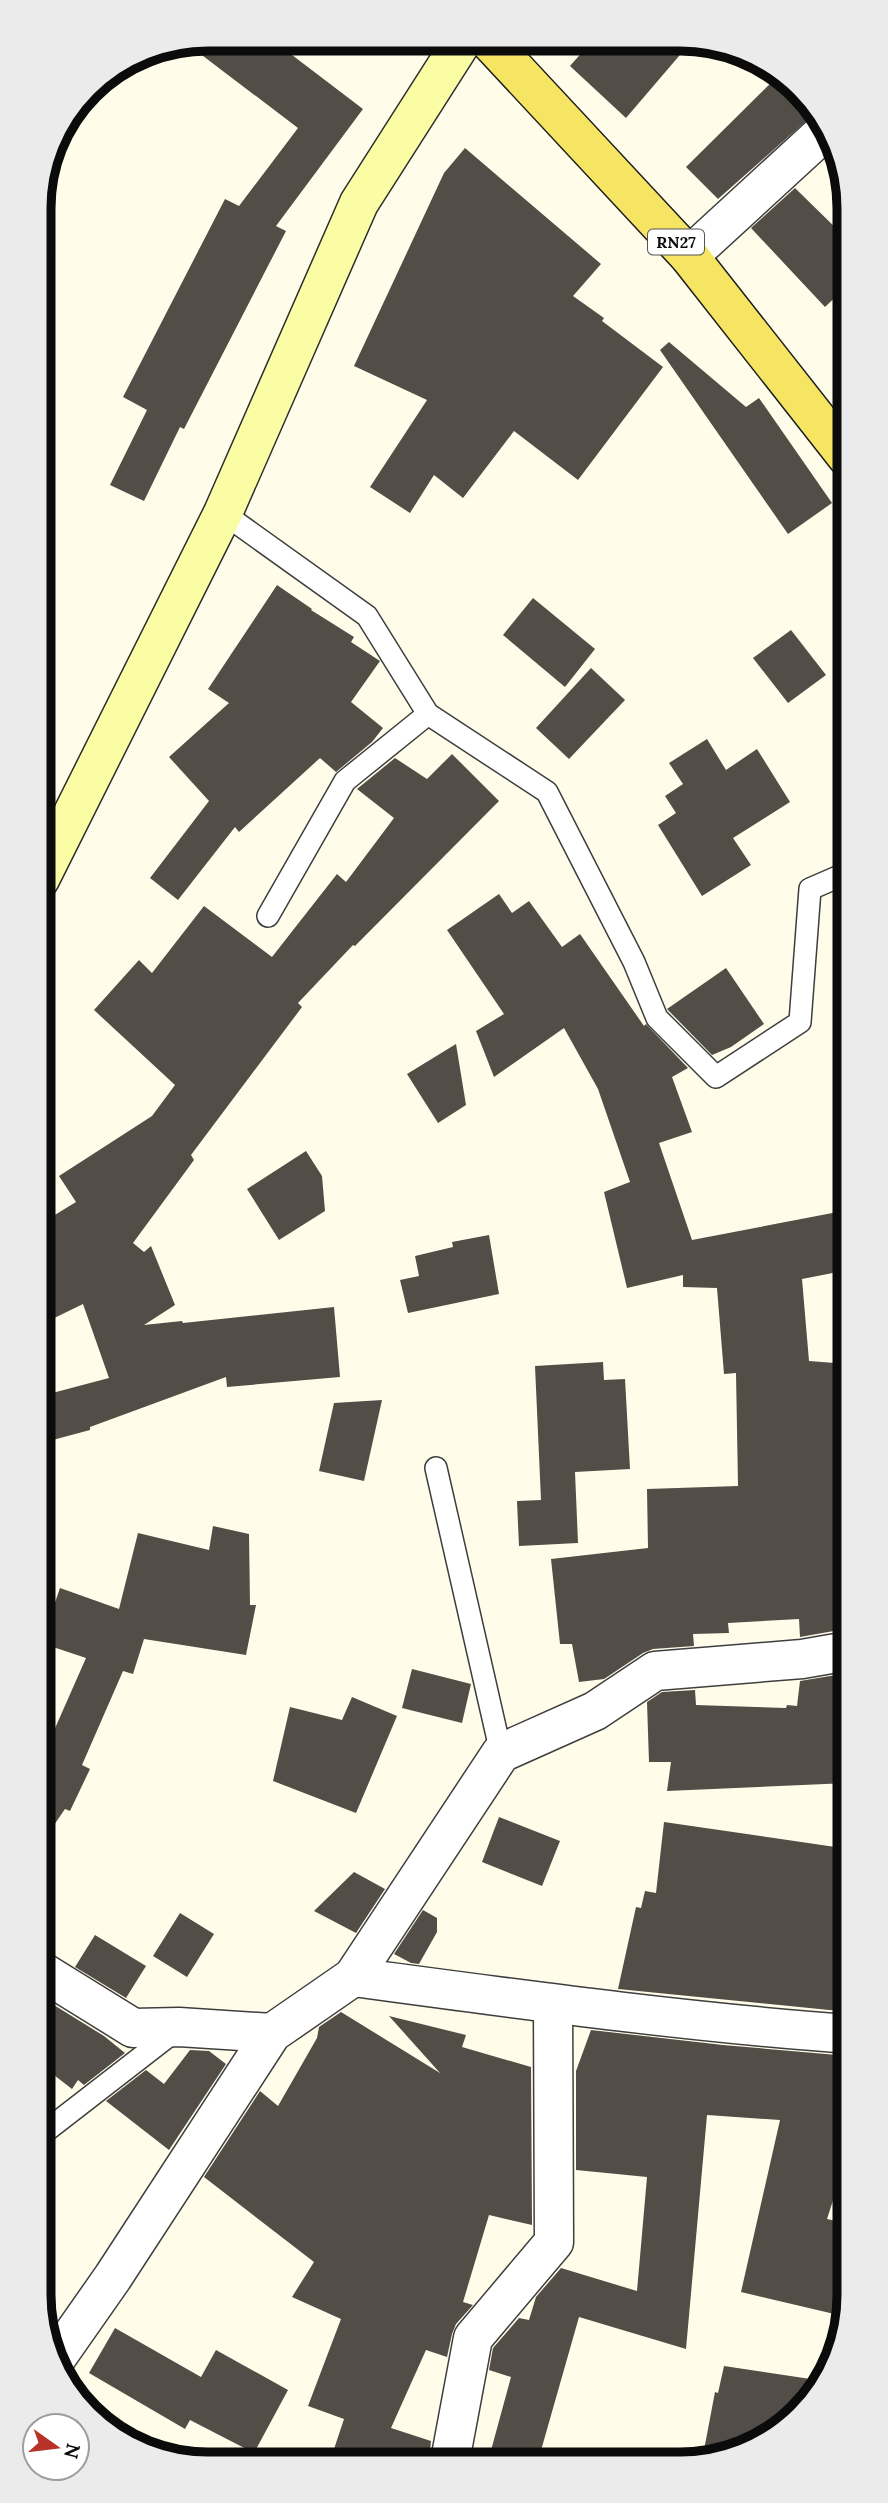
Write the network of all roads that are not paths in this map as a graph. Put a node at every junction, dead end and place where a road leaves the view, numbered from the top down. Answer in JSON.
{"nodes":[{"id":1,"x":456,"y":51,"type":"edge"},
{"id":2,"x":498,"y":51,"type":"edge"},
{"id":3,"x":819,"y":136,"type":"edge"},
{"id":4,"x":689,"y":256,"type":"junction"},
{"id":5,"x":837,"y":445,"type":"edge"},
{"id":6,"x":223,"y":513,"type":"junction"},
{"id":7,"x":428,"y":714,"type":"junction"},
{"id":8,"x":51,"y":857,"type":"edge"},
{"id":9,"x":837,"y":877,"type":"edge"},
{"id":10,"x":268,"y":916,"type":"dead end"},
{"id":11,"x":436,"y":1468,"type":"dead end"},
{"id":12,"x":837,"y":1653,"type":"edge"},
{"id":13,"x":501,"y":1753,"type":"junction"},
{"id":14,"x":51,"y":1977,"type":"edge"},
{"id":15,"x":354,"y":1977,"type":"junction"},
{"id":16,"x":553,"y":2004,"type":"junction"},
{"id":17,"x":179,"y":2027,"type":"junction"},
{"id":18,"x":272,"y":2034,"type":"junction"},
{"id":19,"x":837,"y":2034,"type":"edge"},
{"id":20,"x":51,"y":2127,"type":"edge"},
{"id":21,"x":61,"y":2351,"type":"edge"},
{"id":22,"x":452,"y":2452,"type":"edge"}],
"edges":[{"from":1,"to":6,"type":"street"},
{"from":2,"to":4,"type":"main road","number":"RN27"},
{"from":3,"to":4,"type":"street"},
{"from":4,"to":5,"type":"main road","number":"RN27"},
{"from":6,"to":7,"type":"lane"},
{"from":6,"to":8,"type":"street"},
{"from":7,"to":9,"type":"lane"},
{"from":7,"to":10,"type":"lane"},
{"from":11,"to":13,"type":"lane"},
{"from":12,"to":13,"type":"street"},
{"from":13,"to":15,"type":"street"},
{"from":14,"to":17,"type":"street"},
{"from":15,"to":16,"type":"street"},
{"from":15,"to":18,"type":"street"},
{"from":16,"to":19,"type":"street"},
{"from":16,"to":22,"type":"street"},
{"from":17,"to":18,"type":"street"},
{"from":17,"to":20,"type":"lane"},
{"from":18,"to":21,"type":"street"}]}
